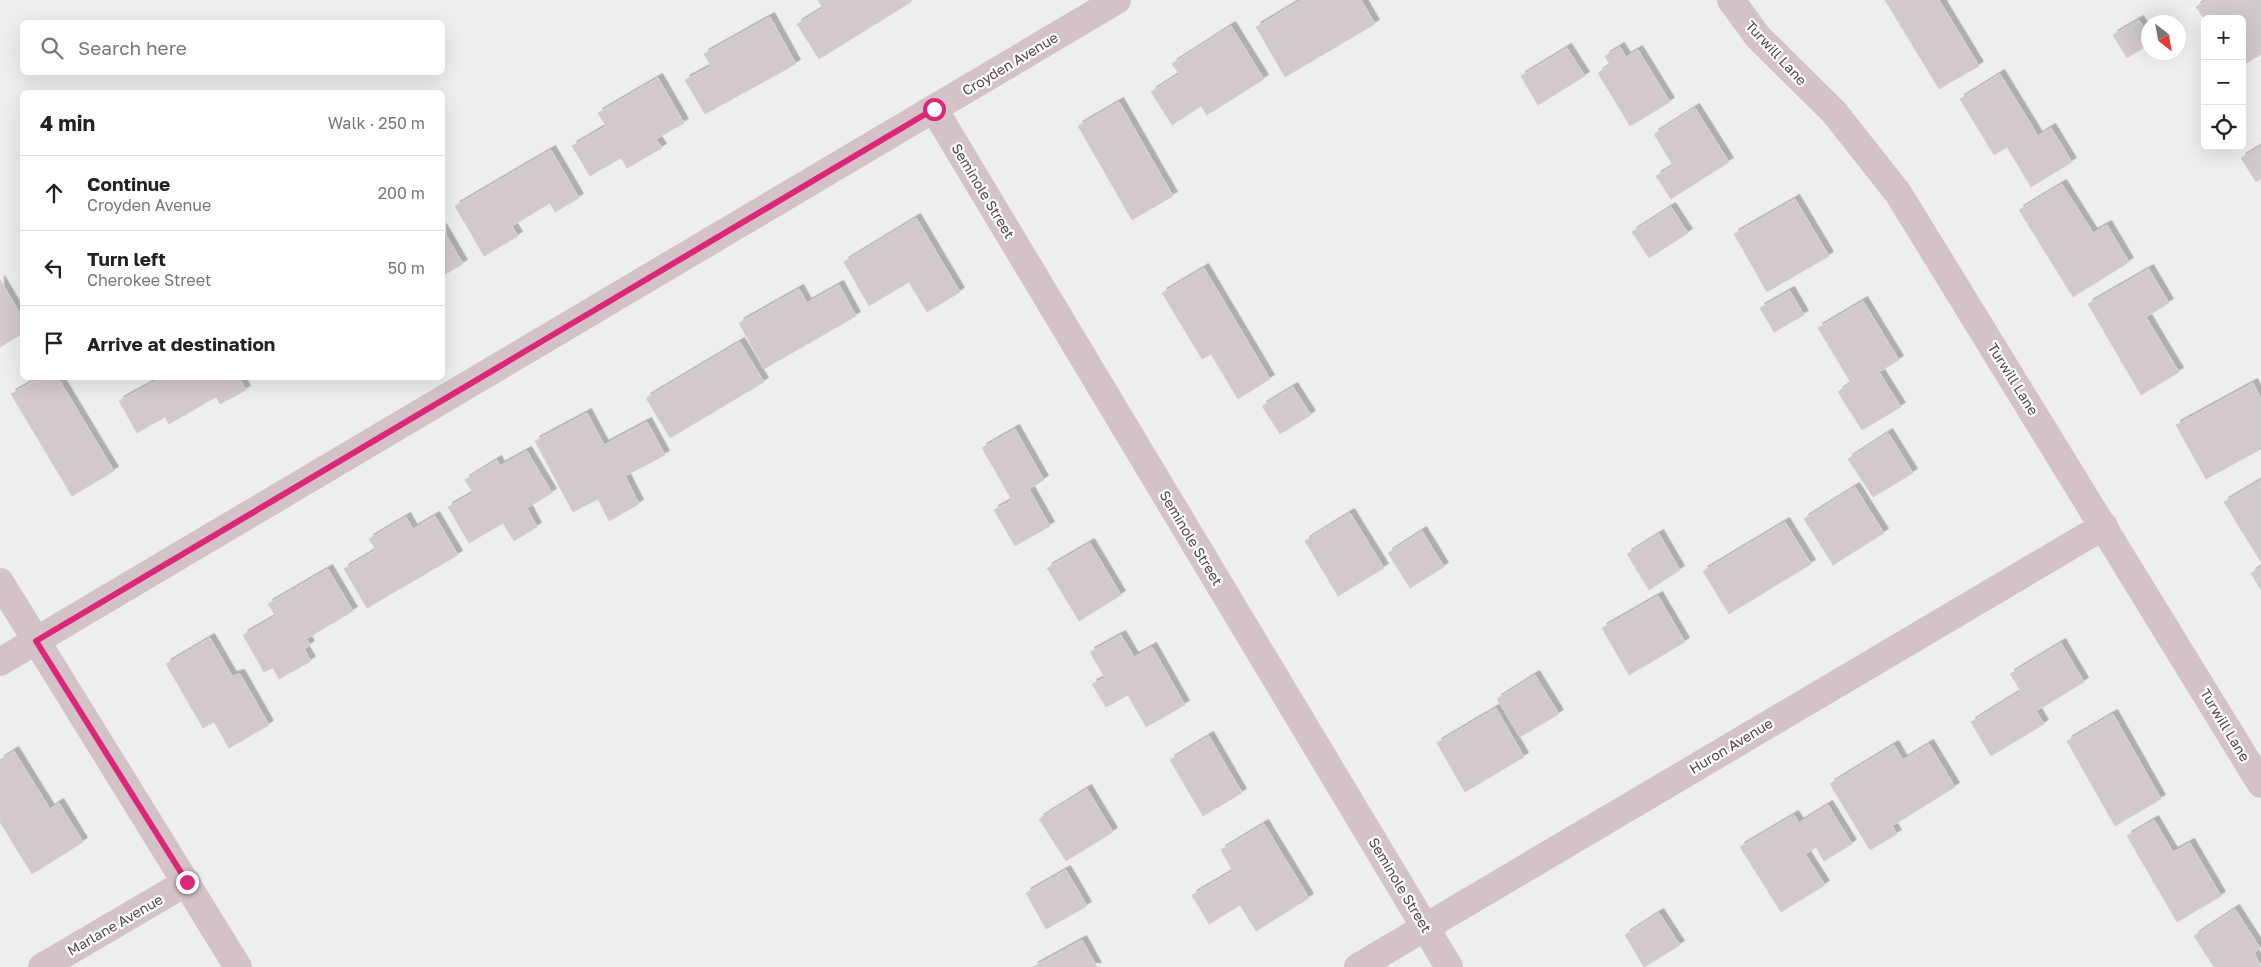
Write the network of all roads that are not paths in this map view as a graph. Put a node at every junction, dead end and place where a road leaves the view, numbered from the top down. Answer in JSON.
{"nodes":[{"id":1,"x":1117,"y":0,"type":"edge"},
{"id":2,"x":1731,"y":0,"type":"edge"},
{"id":3,"x":934,"y":109,"type":"junction"},
{"id":4,"x":2104,"y":526,"type":"junction"},
{"id":5,"x":0,"y":582,"type":"edge"},
{"id":6,"x":36,"y":641,"type":"junction"},
{"id":7,"x":0,"y":662,"type":"edge"},
{"id":8,"x":2261,"y":784,"type":"edge"},
{"id":9,"x":187,"y":882,"type":"junction"},
{"id":10,"x":1425,"y":927,"type":"junction"},
{"id":11,"x":42,"y":967,"type":"edge"},
{"id":12,"x":238,"y":967,"type":"edge"},
{"id":13,"x":1358,"y":967,"type":"edge"},
{"id":14,"x":1448,"y":967,"type":"edge"}],
"edges":[{"from":1,"to":3,"type":"street","name":"Croyden Avenue"},
{"from":2,"to":4,"type":"street","name":"Turwill Lane"},
{"from":3,"to":6,"type":"street","name":"Croyden Avenue"},
{"from":3,"to":10,"type":"street","name":"Seminole Street"},
{"from":4,"to":8,"type":"street","name":"Turwill Lane"},
{"from":4,"to":10,"type":"street","name":"Huron Avenue"},
{"from":5,"to":6,"type":"street"},
{"from":6,"to":7,"type":"street","name":"Croyden Avenue"},
{"from":6,"to":9,"type":"street"},
{"from":9,"to":11,"type":"street","name":"Marlane Avenue"},
{"from":9,"to":12,"type":"street"},
{"from":10,"to":13,"type":"street","name":"Huron Avenue"},
{"from":10,"to":14,"type":"street","name":"Seminole Street"}]}
